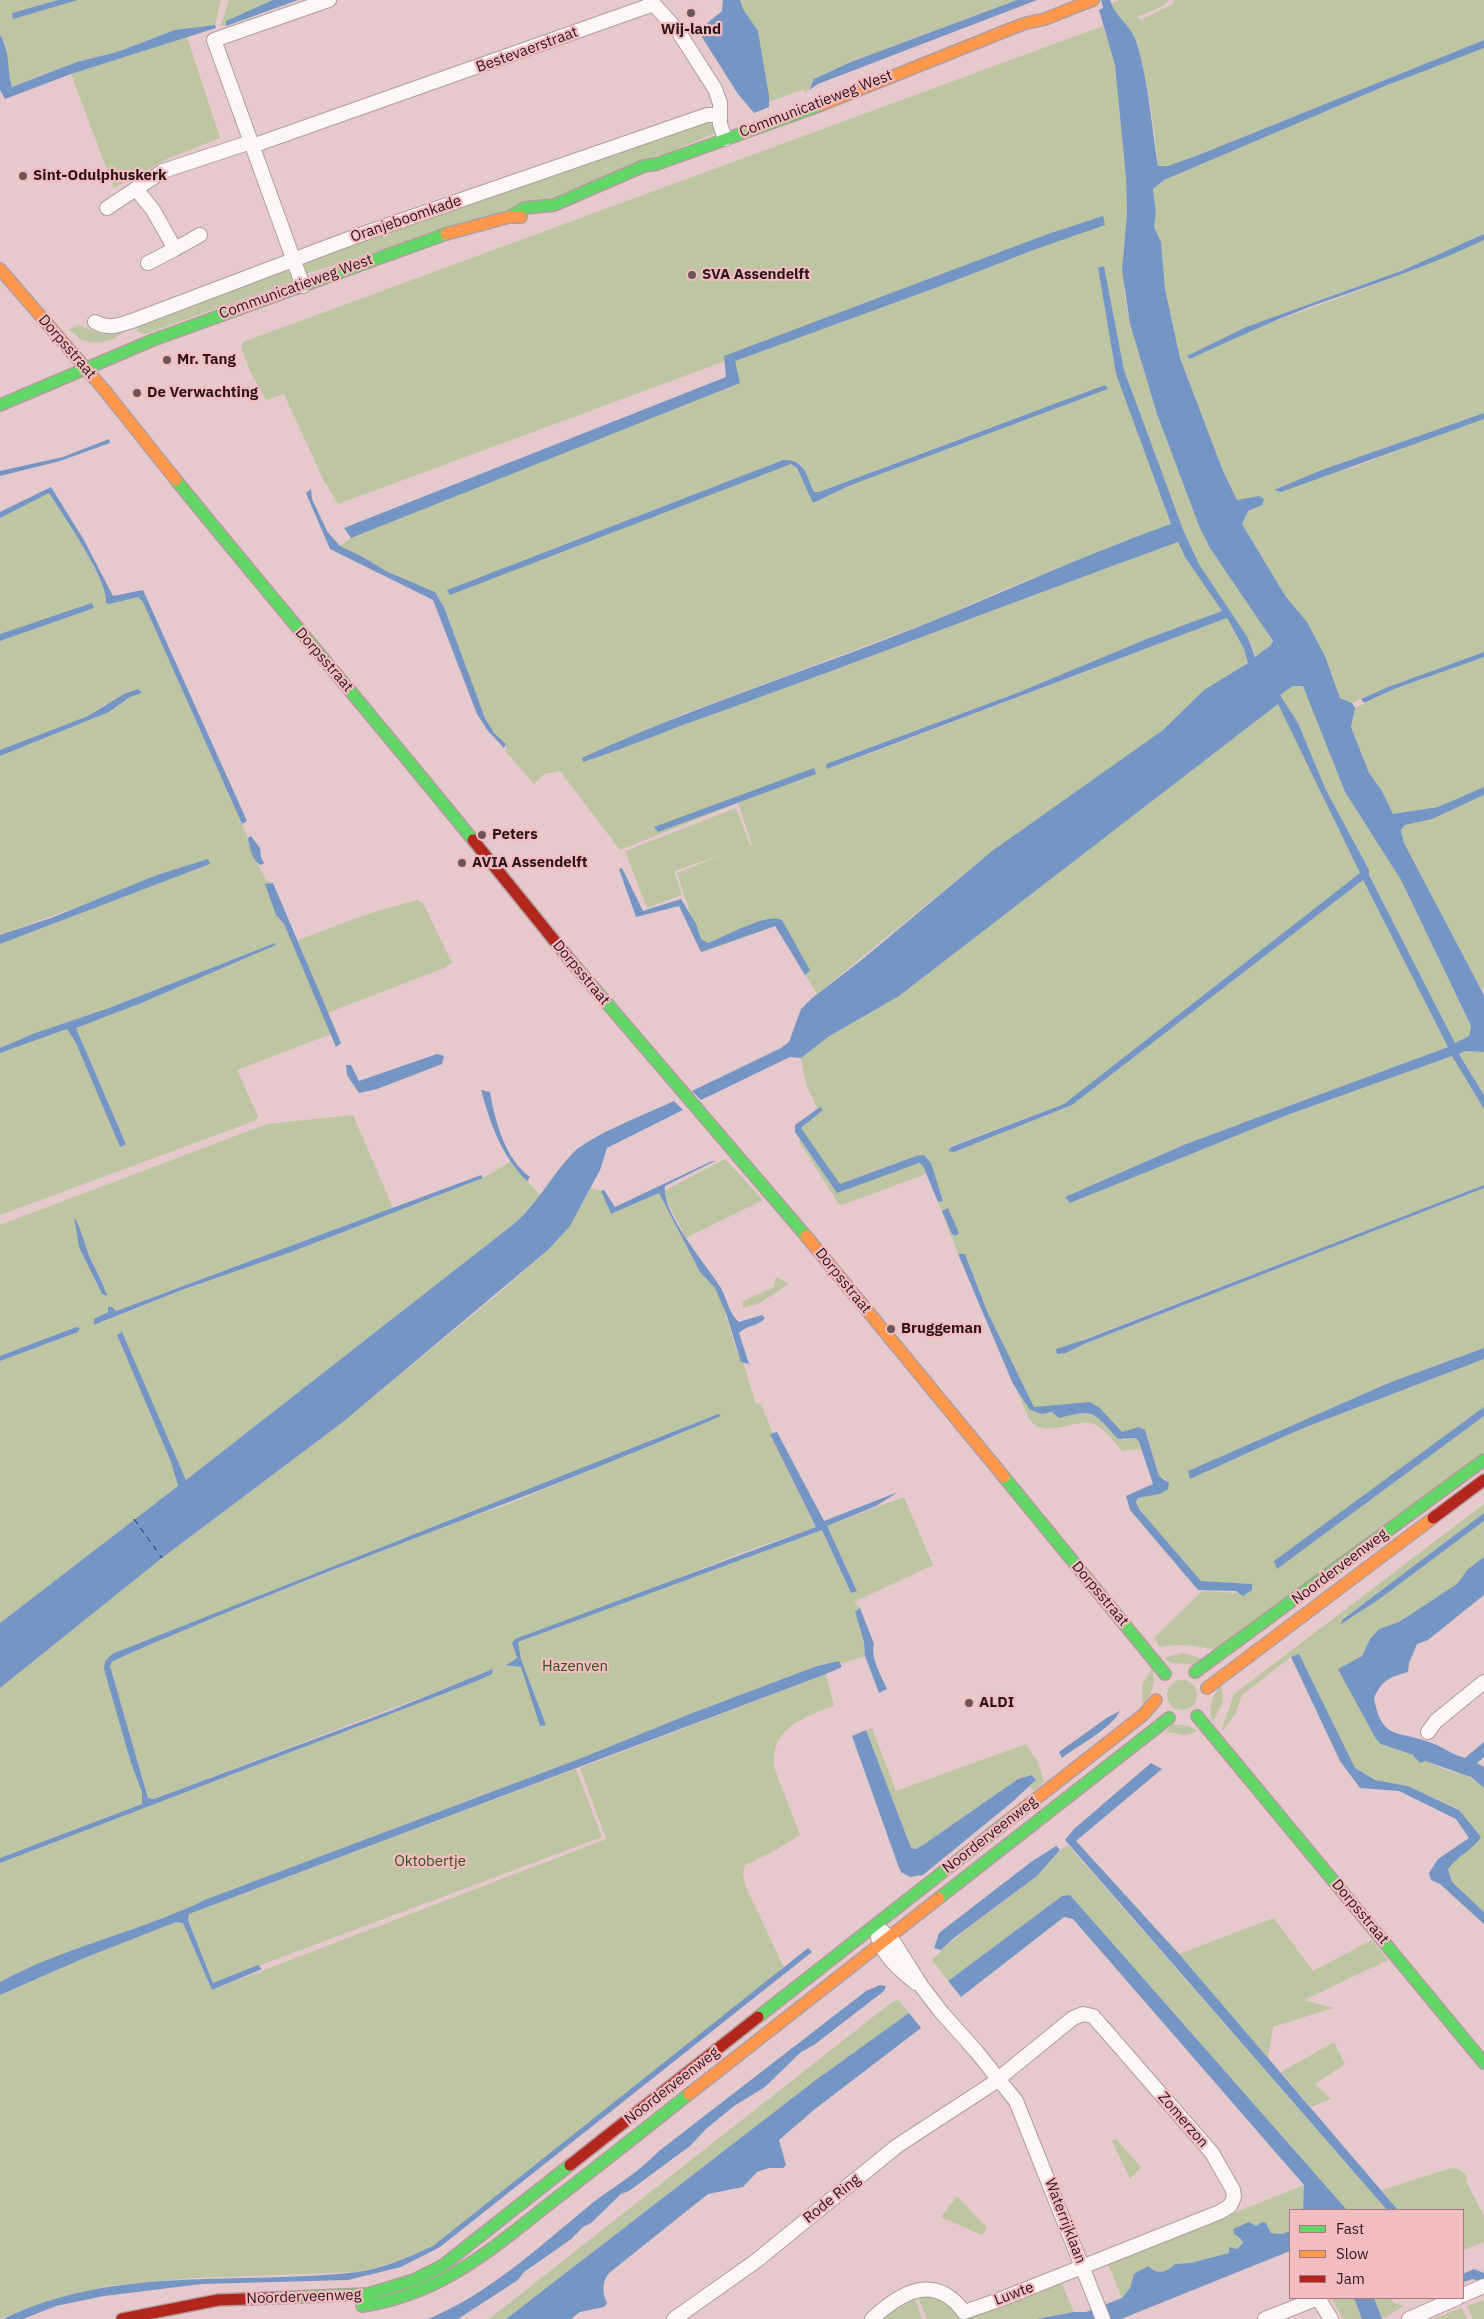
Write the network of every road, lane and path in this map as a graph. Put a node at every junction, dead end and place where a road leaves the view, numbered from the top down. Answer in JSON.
{"nodes":[{"id":1,"x":328,"y":0,"type":"edge"},
{"id":2,"x":1093,"y":0,"type":"edge"},
{"id":3,"x":652,"y":2,"type":"edge"},
{"id":4,"x":720,"y":115,"type":"junction"},
{"id":5,"x":725,"y":139,"type":"junction"},
{"id":6,"x":251,"y":144,"type":"junction"},
{"id":7,"x":136,"y":189,"type":"junction"},
{"id":8,"x":107,"y":208,"type":"dead end"},
{"id":9,"x":200,"y":235,"type":"dead end"},
{"id":10,"x":175,"y":249,"type":"junction"},
{"id":11,"x":294,"y":259,"type":"junction"},
{"id":12,"x":148,"y":263,"type":"dead end"},
{"id":13,"x":0,"y":269,"type":"edge"},
{"id":14,"x":303,"y":286,"type":"junction"},
{"id":15,"x":95,"y":322,"type":"dead end"},
{"id":16,"x":86,"y":370,"type":"junction"},
{"id":17,"x":0,"y":405,"type":"edge"},
{"id":18,"x":1484,"y":1460,"type":"edge"},
{"id":19,"x":1484,"y":1480,"type":"edge"},
{"id":20,"x":1170,"y":1679,"type":"junction"},
{"id":21,"x":1484,"y":1682,"type":"edge"},
{"id":22,"x":1204,"y":1703,"type":"junction"},
{"id":23,"x":1177,"y":1720,"type":"junction"},
{"id":24,"x":1428,"y":1732,"type":"dead end"},
{"id":25,"x":875,"y":1927,"type":"junction"},
{"id":26,"x":885,"y":1941,"type":"junction"},
{"id":27,"x":1484,"y":2063,"type":"edge"},
{"id":28,"x":995,"y":2081,"type":"junction"},
{"id":29,"x":1082,"y":2268,"type":"junction"},
{"id":30,"x":1484,"y":2286,"type":"edge"},
{"id":31,"x":1464,"y":2295,"type":"edge"},
{"id":32,"x":1315,"y":2299,"type":"edge"},
{"id":33,"x":1319,"y":2299,"type":"edge"},
{"id":34,"x":1455,"y":2299,"type":"edge"},
{"id":35,"x":354,"y":2308,"type":"dead end"},
{"id":36,"x":285,"y":2310,"type":"dead end"},
{"id":37,"x":122,"y":2319,"type":"edge"},
{"id":38,"x":157,"y":2319,"type":"edge"},
{"id":39,"x":674,"y":2319,"type":"edge"},
{"id":40,"x":872,"y":2319,"type":"edge"},
{"id":41,"x":1103,"y":2319,"type":"edge"},
{"id":42,"x":1265,"y":2319,"type":"edge"},
{"id":43,"x":1331,"y":2319,"type":"edge"},
{"id":44,"x":1409,"y":2319,"type":"edge"}],
"edges":[{"from":1,"to":6,"type":"street"},
{"from":2,"to":5,"type":"street","name":"Communicatieweg West"},
{"from":3,"to":4,"type":"street","name":"Bestevaerstraat"},
{"from":3,"to":6,"type":"street","name":"Bestevaerstraat"},
{"from":4,"to":5,"type":"street","name":"Bestevaerstraat"},
{"from":4,"to":11,"type":"street","name":"Oranjeboomkade"},
{"from":5,"to":14,"type":"street","name":"Communicatieweg West"},
{"from":6,"to":7,"type":"street","name":"Bestevaerstraat"},
{"from":6,"to":11,"type":"street"},
{"from":7,"to":8,"type":"street","name":"Bestevaerstraat"},
{"from":7,"to":10,"type":"street"},
{"from":9,"to":10,"type":"street"},
{"from":10,"to":12,"type":"street"},
{"from":11,"to":14,"type":"street"},
{"from":11,"to":15,"type":"street","name":"Oranjeboomkade"},
{"from":13,"to":16,"type":"street","name":"Dorpsstraat"},
{"from":14,"to":16,"type":"street","name":"Communicatieweg West"},
{"from":16,"to":17,"type":"street","name":"Communicatieweg West"},
{"from":16,"to":20,"type":"street","name":"Dorpsstraat"},
{"from":18,"to":20,"type":"street","name":"Noorderveenweg"},
{"from":19,"to":22,"type":"street","name":"Noorderveenweg"},
{"from":20,"to":22,"type":"street","name":"Dorpsstraat"},
{"from":20,"to":23,"type":"street"},
{"from":20,"to":25,"type":"street","name":"Noorderveenweg"},
{"from":21,"to":24,"type":"street"},
{"from":22,"to":23,"type":"street","name":"Noorderveenweg"},
{"from":22,"to":27,"type":"street","name":"Dorpsstraat"},
{"from":23,"to":26,"type":"street","name":"Noorderveenweg"},
{"from":25,"to":26,"type":"street","name":"Waterrijklaan"},
{"from":25,"to":37,"type":"street","name":"Noorderveenweg"},
{"from":26,"to":28,"type":"street","name":"Waterrijklaan"},
{"from":26,"to":35,"type":"street","name":"Noorderveenweg"},
{"from":28,"to":29,"type":"street","name":"Waterrijklaan"},
{"from":28,"to":29,"type":"street","name":"Zomerzon"},
{"from":28,"to":39,"type":"street","name":"Rode Ring"},
{"from":29,"to":40,"type":"street","name":"Luwte"},
{"from":29,"to":41,"type":"street","name":"Waterrijklaan"},
{"from":30,"to":31,"type":"street"},
{"from":32,"to":42,"type":"street"},
{"from":33,"to":43,"type":"street"},
{"from":34,"to":44,"type":"street"},
{"from":36,"to":38,"type":"street","name":"Noorderveenweg"}]}
